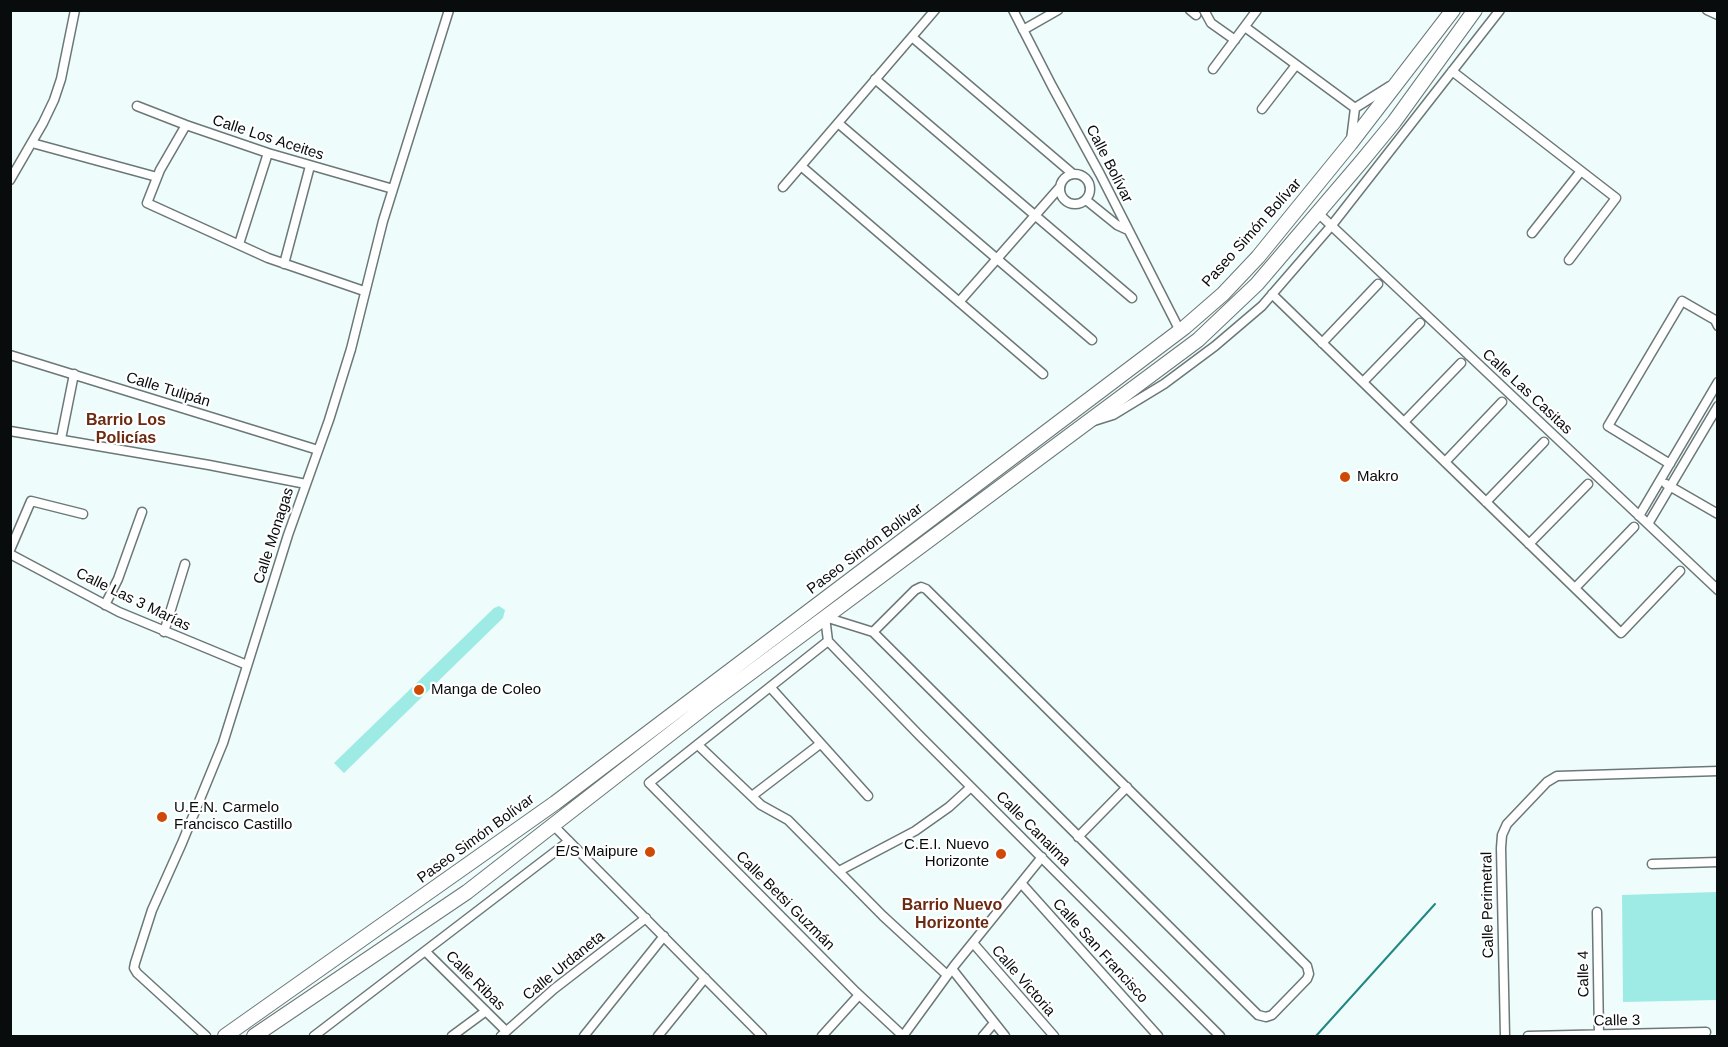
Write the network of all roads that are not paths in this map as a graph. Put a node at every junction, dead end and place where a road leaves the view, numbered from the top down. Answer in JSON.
{"nodes":[{"id":1,"x":75,"y":10,"type":"edge"},
{"id":2,"x":449,"y":10,"type":"edge"},
{"id":3,"x":935,"y":10,"type":"edge"},
{"id":4,"x":1013,"y":10,"type":"edge"},
{"id":5,"x":1058,"y":10,"type":"edge"},
{"id":6,"x":1257,"y":10,"type":"edge"},
{"id":7,"x":1453,"y":10,"type":"edge"},
{"id":8,"x":1475,"y":10,"type":"edge"},
{"id":9,"x":1500,"y":10,"type":"edge"},
{"id":10,"x":1707,"y":10,"type":"edge"},
{"id":11,"x":1197,"y":12,"type":"edge"},
{"id":12,"x":1718,"y":15,"type":"edge"},
{"id":13,"x":1245,"y":27,"type":"junction"},
{"id":14,"x":1023,"y":30,"type":"junction"},
{"id":15,"x":912,"y":37,"type":"junction"},
{"id":16,"x":1235,"y":40,"type":"junction"},
{"id":17,"x":1296,"y":65,"type":"junction"},
{"id":18,"x":1213,"y":69,"type":"dead end"},
{"id":19,"x":1452,"y":71,"type":"junction"},
{"id":20,"x":1403,"y":78,"type":"junction"},
{"id":21,"x":876,"y":79,"type":"junction"},
{"id":22,"x":136,"y":106,"type":"dead end"},
{"id":23,"x":1355,"y":108,"type":"junction"},
{"id":24,"x":1262,"y":109,"type":"dead end"},
{"id":25,"x":838,"y":123,"type":"junction"},
{"id":26,"x":186,"y":125,"type":"junction"},
{"id":27,"x":32,"y":143,"type":"junction"},
{"id":28,"x":1350,"y":144,"type":"junction"},
{"id":29,"x":268,"y":153,"type":"junction"},
{"id":30,"x":310,"y":166,"type":"junction"},
{"id":31,"x":801,"y":166,"type":"junction"},
{"id":32,"x":1581,"y":171,"type":"junction"},
{"id":33,"x":1073,"y":174,"type":"junction"},
{"id":34,"x":157,"y":177,"type":"junction"},
{"id":35,"x":10,"y":180,"type":"edge"},
{"id":36,"x":783,"y":187,"type":"dead end"},
{"id":37,"x":1060,"y":187,"type":"junction"},
{"id":38,"x":393,"y":189,"type":"junction"},
{"id":39,"x":1086,"y":200,"type":"junction"},
{"id":40,"x":1318,"y":213,"type":"junction"},
{"id":41,"x":1332,"y":225,"type":"junction"},
{"id":42,"x":1128,"y":230,"type":"junction"},
{"id":43,"x":1533,"y":233,"type":"dead end"},
{"id":44,"x":238,"y":244,"type":"junction"},
{"id":45,"x":1569,"y":260,"type":"dead end"},
{"id":46,"x":284,"y":264,"type":"junction"},
{"id":47,"x":1378,"y":284,"type":"dead end"},
{"id":48,"x":364,"y":291,"type":"junction"},
{"id":49,"x":1272,"y":294,"type":"junction"},
{"id":50,"x":1132,"y":298,"type":"dead end"},
{"id":51,"x":959,"y":302,"type":"junction"},
{"id":52,"x":1420,"y":323,"type":"dead end"},
{"id":53,"x":1718,"y":326,"type":"edge"},
{"id":54,"x":1180,"y":331,"type":"junction"},
{"id":55,"x":1092,"y":340,"type":"dead end"},
{"id":56,"x":1322,"y":343,"type":"junction"},
{"id":57,"x":1189,"y":347,"type":"junction"},
{"id":58,"x":10,"y":355,"type":"edge"},
{"id":59,"x":1461,"y":363,"type":"dead end"},
{"id":60,"x":74,"y":374,"type":"junction"},
{"id":61,"x":1043,"y":374,"type":"dead end"},
{"id":62,"x":1363,"y":382,"type":"junction"},
{"id":63,"x":1718,"y":382,"type":"edge"},
{"id":64,"x":1502,"y":402,"type":"dead end"},
{"id":65,"x":1718,"y":406,"type":"edge"},
{"id":66,"x":1404,"y":422,"type":"junction"},
{"id":67,"x":1088,"y":423,"type":"junction"},
{"id":68,"x":10,"y":431,"type":"edge"},
{"id":69,"x":61,"y":440,"type":"junction"},
{"id":70,"x":1544,"y":442,"type":"dead end"},
{"id":71,"x":318,"y":450,"type":"junction"},
{"id":72,"x":1445,"y":462,"type":"junction"},
{"id":73,"x":1670,"y":464,"type":"junction"},
{"id":74,"x":1660,"y":481,"type":"junction"},
{"id":75,"x":306,"y":484,"type":"junction"},
{"id":76,"x":1588,"y":484,"type":"dead end"},
{"id":77,"x":1670,"y":487,"type":"junction"},
{"id":78,"x":1486,"y":502,"type":"junction"},
{"id":79,"x":142,"y":512,"type":"dead end"},
{"id":80,"x":83,"y":514,"type":"dead end"},
{"id":81,"x":1718,"y":514,"type":"edge"},
{"id":82,"x":1639,"y":516,"type":"junction"},
{"id":83,"x":1648,"y":524,"type":"junction"},
{"id":84,"x":1634,"y":527,"type":"dead end"},
{"id":85,"x":1529,"y":544,"type":"junction"},
{"id":86,"x":10,"y":552,"type":"edge"},
{"id":87,"x":185,"y":564,"type":"dead end"},
{"id":88,"x":1680,"y":571,"type":"dead end"},
{"id":89,"x":1575,"y":588,"type":"junction"},
{"id":90,"x":1718,"y":590,"type":"edge"},
{"id":91,"x":105,"y":605,"type":"junction"},
{"id":92,"x":821,"y":612,"type":"junction"},
{"id":93,"x":164,"y":632,"type":"junction"},
{"id":94,"x":873,"y":632,"type":"junction"},
{"id":95,"x":828,"y":641,"type":"junction"},
{"id":96,"x":247,"y":665,"type":"junction"},
{"id":97,"x":771,"y":688,"type":"junction"},
{"id":98,"x":820,"y":744,"type":"junction"},
{"id":99,"x":698,"y":745,"type":"junction"},
{"id":100,"x":1718,"y":771,"type":"edge"},
{"id":101,"x":971,"y":787,"type":"junction"},
{"id":102,"x":1127,"y":787,"type":"junction"},
{"id":103,"x":752,"y":796,"type":"junction"},
{"id":104,"x":868,"y":796,"type":"dead end"},
{"id":105,"x":553,"y":825,"type":"junction"},
{"id":106,"x":1078,"y":837,"type":"junction"},
{"id":107,"x":569,"y":841,"type":"junction"},
{"id":108,"x":1042,"y":857,"type":"junction"},
{"id":109,"x":1718,"y":862,"type":"edge"},
{"id":110,"x":1652,"y":864,"type":"dead end"},
{"id":111,"x":839,"y":871,"type":"junction"},
{"id":112,"x":1021,"y":883,"type":"junction"},
{"id":113,"x":1597,"y":912,"type":"dead end"},
{"id":114,"x":646,"y":918,"type":"junction"},
{"id":115,"x":664,"y":936,"type":"junction"},
{"id":116,"x":973,"y":943,"type":"junction"},
{"id":117,"x":425,"y":951,"type":"junction"},
{"id":118,"x":950,"y":972,"type":"junction"},
{"id":119,"x":705,"y":978,"type":"junction"},
{"id":120,"x":859,"y":995,"type":"junction"},
{"id":121,"x":486,"y":1011,"type":"junction"},
{"id":122,"x":994,"y":1023,"type":"junction"},
{"id":123,"x":1706,"y":1032,"type":"dead end"},
{"id":124,"x":503,"y":1034,"type":"edge"},
{"id":125,"x":1599,"y":1035,"type":"junction"},
{"id":126,"x":206,"y":1036,"type":"edge"},
{"id":127,"x":225,"y":1036,"type":"edge"},
{"id":128,"x":254,"y":1036,"type":"edge"},
{"id":129,"x":314,"y":1036,"type":"edge"},
{"id":130,"x":452,"y":1036,"type":"edge"},
{"id":131,"x":584,"y":1036,"type":"edge"},
{"id":132,"x":658,"y":1036,"type":"edge"},
{"id":133,"x":762,"y":1036,"type":"edge"},
{"id":134,"x":822,"y":1036,"type":"edge"},
{"id":135,"x":903,"y":1036,"type":"edge"},
{"id":136,"x":983,"y":1036,"type":"edge"},
{"id":137,"x":1005,"y":1036,"type":"edge"},
{"id":138,"x":1054,"y":1036,"type":"edge"},
{"id":139,"x":1158,"y":1036,"type":"edge"},
{"id":140,"x":1220,"y":1036,"type":"edge"},
{"id":141,"x":1505,"y":1036,"type":"edge"},
{"id":142,"x":1528,"y":1036,"type":"edge"}],
"edges":[{"from":1,"to":27,"type":"street"},
{"from":2,"to":38,"type":"street","name":"Calle Monagas"},
{"from":3,"to":15,"type":"street"},
{"from":4,"to":14,"type":"street","name":"Calle Bolívar"},
{"from":5,"to":14,"type":"street"},
{"from":6,"to":13,"type":"street"},
{"from":7,"to":20,"type":"main road","name":"Paseo Simón Bolívar"},
{"from":8,"to":40,"type":"main road","name":"Paseo Simón Bolívar"},
{"from":9,"to":19,"type":"street","name":"Paseo Simón Bolívar"},
{"from":10,"to":12,"type":"street"},
{"from":11,"to":16,"type":"street"},
{"from":13,"to":16,"type":"street"},
{"from":13,"to":17,"type":"street"},
{"from":14,"to":42,"type":"street","name":"Calle Bolívar"},
{"from":15,"to":21,"type":"street"},
{"from":15,"to":33,"type":"street"},
{"from":16,"to":18,"type":"street"},
{"from":17,"to":23,"type":"street"},
{"from":17,"to":24,"type":"street"},
{"from":19,"to":32,"type":"street"},
{"from":19,"to":41,"type":"street","name":"Paseo Simón Bolívar"},
{"from":20,"to":23,"type":"street"},
{"from":20,"to":28,"type":"main road","name":"Paseo Simón Bolívar"},
{"from":21,"to":25,"type":"street"},
{"from":21,"to":50,"type":"street"},
{"from":22,"to":26,"type":"street","name":"Calle Los Aceites"},
{"from":23,"to":28,"type":"street"},
{"from":25,"to":31,"type":"street"},
{"from":25,"to":55,"type":"street"},
{"from":26,"to":29,"type":"street","name":"Calle Los Aceites"},
{"from":26,"to":34,"type":"street"},
{"from":27,"to":34,"type":"street"},
{"from":27,"to":35,"type":"street"},
{"from":28,"to":54,"type":"main road","name":"Paseo Simón Bolívar"},
{"from":29,"to":30,"type":"street","name":"Calle Los Aceites"},
{"from":29,"to":44,"type":"street"},
{"from":30,"to":38,"type":"street","name":"Calle Los Aceites"},
{"from":30,"to":46,"type":"street"},
{"from":31,"to":36,"type":"street"},
{"from":31,"to":51,"type":"street"},
{"from":32,"to":43,"type":"street"},
{"from":32,"to":45,"type":"street"},
{"from":33,"to":37,"type":"street"},
{"from":33,"to":39,"type":"street"},
{"from":34,"to":44,"type":"street"},
{"from":37,"to":39,"type":"street"},
{"from":37,"to":51,"type":"street"},
{"from":38,"to":48,"type":"street","name":"Calle Monagas"},
{"from":39,"to":42,"type":"street"},
{"from":40,"to":41,"type":"street","name":"Calle Las Casitas"},
{"from":40,"to":57,"type":"main road","name":"Paseo Simón Bolívar"},
{"from":41,"to":49,"type":"street","name":"Paseo Simón Bolívar"},
{"from":41,"to":82,"type":"street","name":"Calle Las Casitas"},
{"from":42,"to":54,"type":"street","name":"Calle Bolívar"},
{"from":44,"to":46,"type":"street"},
{"from":46,"to":48,"type":"street"},
{"from":47,"to":56,"type":"street"},
{"from":48,"to":71,"type":"street","name":"Calle Monagas"},
{"from":49,"to":56,"type":"street"},
{"from":49,"to":67,"type":"street","name":"Paseo Simón Bolívar"},
{"from":51,"to":61,"type":"street"},
{"from":52,"to":62,"type":"street"},
{"from":53,"to":73,"type":"street"},
{"from":54,"to":57,"type":"main road"},
{"from":54,"to":92,"type":"main road","name":"Paseo Simón Bolívar"},
{"from":56,"to":62,"type":"street"},
{"from":57,"to":67,"type":"main road","name":"Paseo Simón Bolívar"},
{"from":58,"to":60,"type":"street","name":"Calle Tulipán"},
{"from":59,"to":66,"type":"street"},
{"from":60,"to":69,"type":"street"},
{"from":60,"to":71,"type":"street","name":"Calle Tulipán"},
{"from":62,"to":66,"type":"street"},
{"from":63,"to":73,"type":"street"},
{"from":64,"to":72,"type":"street"},
{"from":65,"to":77,"type":"street"},
{"from":66,"to":72,"type":"street"},
{"from":67,"to":92,"type":"main road","name":"Paseo Simón Bolívar"},
{"from":68,"to":69,"type":"street"},
{"from":69,"to":75,"type":"street"},
{"from":70,"to":78,"type":"street"},
{"from":71,"to":75,"type":"street","name":"Calle Monagas"},
{"from":72,"to":78,"type":"street"},
{"from":73,"to":74,"type":"street"},
{"from":74,"to":77,"type":"street"},
{"from":74,"to":82,"type":"street"},
{"from":75,"to":96,"type":"street","name":"Calle Monagas"},
{"from":76,"to":85,"type":"street"},
{"from":77,"to":81,"type":"street"},
{"from":77,"to":83,"type":"street"},
{"from":78,"to":85,"type":"street"},
{"from":79,"to":91,"type":"street"},
{"from":80,"to":86,"type":"street"},
{"from":82,"to":83,"type":"street","name":"Calle Las Casitas"},
{"from":83,"to":90,"type":"street","name":"Calle Las Casitas"},
{"from":84,"to":89,"type":"street"},
{"from":85,"to":89,"type":"street"},
{"from":86,"to":91,"type":"street","name":"Calle Las 3 Marías"},
{"from":87,"to":93,"type":"street"},
{"from":88,"to":89,"type":"street"},
{"from":91,"to":93,"type":"street","name":"Calle Las 3 Marías"},
{"from":92,"to":94,"type":"street"},
{"from":92,"to":95,"type":"street"},
{"from":92,"to":105,"type":"main road","name":"Paseo Simón Bolívar"},
{"from":92,"to":127,"type":"main road","name":"Paseo Simón Bolívar"},
{"from":93,"to":96,"type":"street","name":"Calle Las 3 Marías"},
{"from":94,"to":102,"type":"street"},
{"from":94,"to":106,"type":"street"},
{"from":95,"to":97,"type":"street"},
{"from":95,"to":101,"type":"street","name":"Calle Canaima"},
{"from":96,"to":126,"type":"street","name":"Calle Monagas"},
{"from":97,"to":98,"type":"street"},
{"from":97,"to":99,"type":"street"},
{"from":98,"to":103,"type":"street"},
{"from":98,"to":104,"type":"street"},
{"from":99,"to":103,"type":"street"},
{"from":99,"to":120,"type":"street","name":"Calle Betsi Guzmán"},
{"from":100,"to":141,"type":"street","name":"Calle Perimetral"},
{"from":101,"to":108,"type":"street","name":"Calle Canaima"},
{"from":101,"to":111,"type":"street"},
{"from":102,"to":106,"type":"street"},
{"from":102,"to":106,"type":"street"},
{"from":103,"to":111,"type":"street"},
{"from":105,"to":107,"type":"street"},
{"from":105,"to":128,"type":"main road","name":"Paseo Simón Bolívar"},
{"from":107,"to":114,"type":"street"},
{"from":107,"to":117,"type":"street"},
{"from":108,"to":112,"type":"street"},
{"from":108,"to":140,"type":"street","name":"Calle Canaima"},
{"from":109,"to":110,"type":"street"},
{"from":111,"to":118,"type":"street"},
{"from":112,"to":116,"type":"street"},
{"from":112,"to":139,"type":"street","name":"Calle San Francisco"},
{"from":113,"to":125,"type":"street","name":"Calle 4"},
{"from":114,"to":115,"type":"street"},
{"from":114,"to":124,"type":"street","name":"Calle Urdaneta"},
{"from":115,"to":119,"type":"street"},
{"from":115,"to":131,"type":"street"},
{"from":116,"to":118,"type":"street"},
{"from":116,"to":138,"type":"street","name":"Calle Victoria"},
{"from":117,"to":121,"type":"street","name":"Calle Ribas"},
{"from":117,"to":129,"type":"street"},
{"from":118,"to":122,"type":"street"},
{"from":118,"to":135,"type":"street"},
{"from":119,"to":132,"type":"street"},
{"from":119,"to":133,"type":"street"},
{"from":120,"to":134,"type":"street"},
{"from":120,"to":135,"type":"street","name":"Calle Betsi Guzmán"},
{"from":121,"to":124,"type":"street","name":"Calle Ribas"},
{"from":121,"to":130,"type":"street"},
{"from":122,"to":136,"type":"street"},
{"from":122,"to":137,"type":"street"},
{"from":123,"to":125,"type":"street","name":"Calle 3"},
{"from":125,"to":142,"type":"street","name":"Calle 3"}]}
